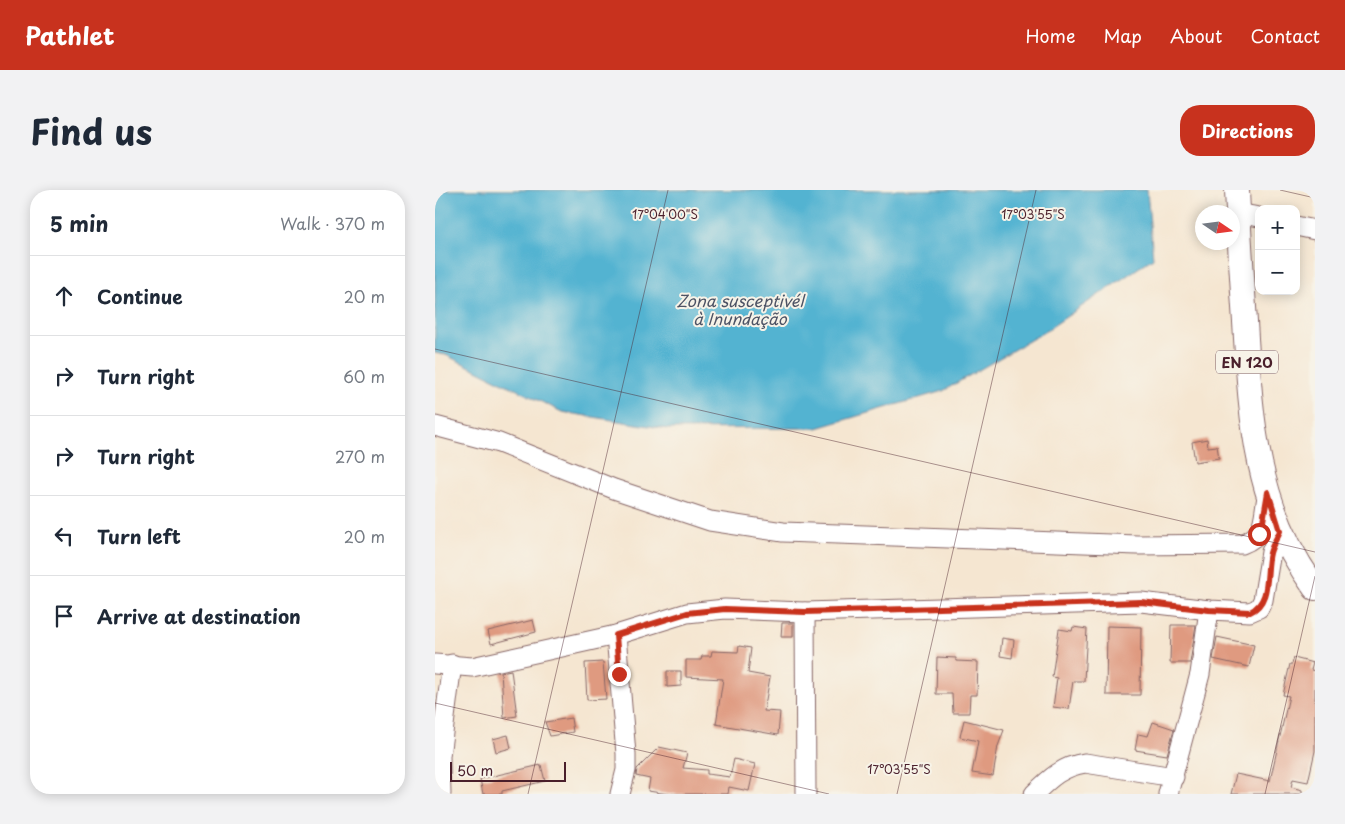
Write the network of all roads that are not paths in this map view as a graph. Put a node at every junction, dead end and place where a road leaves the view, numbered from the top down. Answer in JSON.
{"nodes":[{"id":1,"x":1245,"y":207,"type":"edge"},
{"id":2,"x":1300,"y":227,"type":"edge"},
{"id":3,"x":1315,"y":230,"type":"edge"},
{"id":4,"x":435,"y":426,"type":"edge"},
{"id":5,"x":1268,"y":492,"type":"junction"},
{"id":6,"x":1280,"y":531,"type":"junction"},
{"id":7,"x":1315,"y":588,"type":"edge"},
{"id":8,"x":1209,"y":610,"type":"junction"},
{"id":9,"x":805,"y":612,"type":"junction"},
{"id":10,"x":616,"y":635,"type":"junction"},
{"id":11,"x":444,"y":664,"type":"edge"},
{"id":12,"x":1171,"y":785,"type":"edge"},
{"id":13,"x":441,"y":794,"type":"edge"},
{"id":14,"x":620,"y":794,"type":"edge"},
{"id":15,"x":806,"y":794,"type":"edge"},
{"id":16,"x":1034,"y":794,"type":"edge"}],
"edges":[{"from":1,"to":5,"type":"main road","number":"EN 120"},
{"from":2,"to":3,"type":"street"},
{"from":4,"to":5,"type":"street"},
{"from":5,"to":6,"type":"main road","number":"EN 120"},
{"from":6,"to":7,"type":"main road","number":"EN 120"},
{"from":6,"to":8,"type":"street"},
{"from":8,"to":9,"type":"street"},
{"from":8,"to":12,"type":"street"},
{"from":9,"to":10,"type":"street"},
{"from":9,"to":15,"type":"street"},
{"from":10,"to":11,"type":"street"},
{"from":10,"to":14,"type":"street"},
{"from":11,"to":13,"type":"street"},
{"from":12,"to":16,"type":"street"}]}
